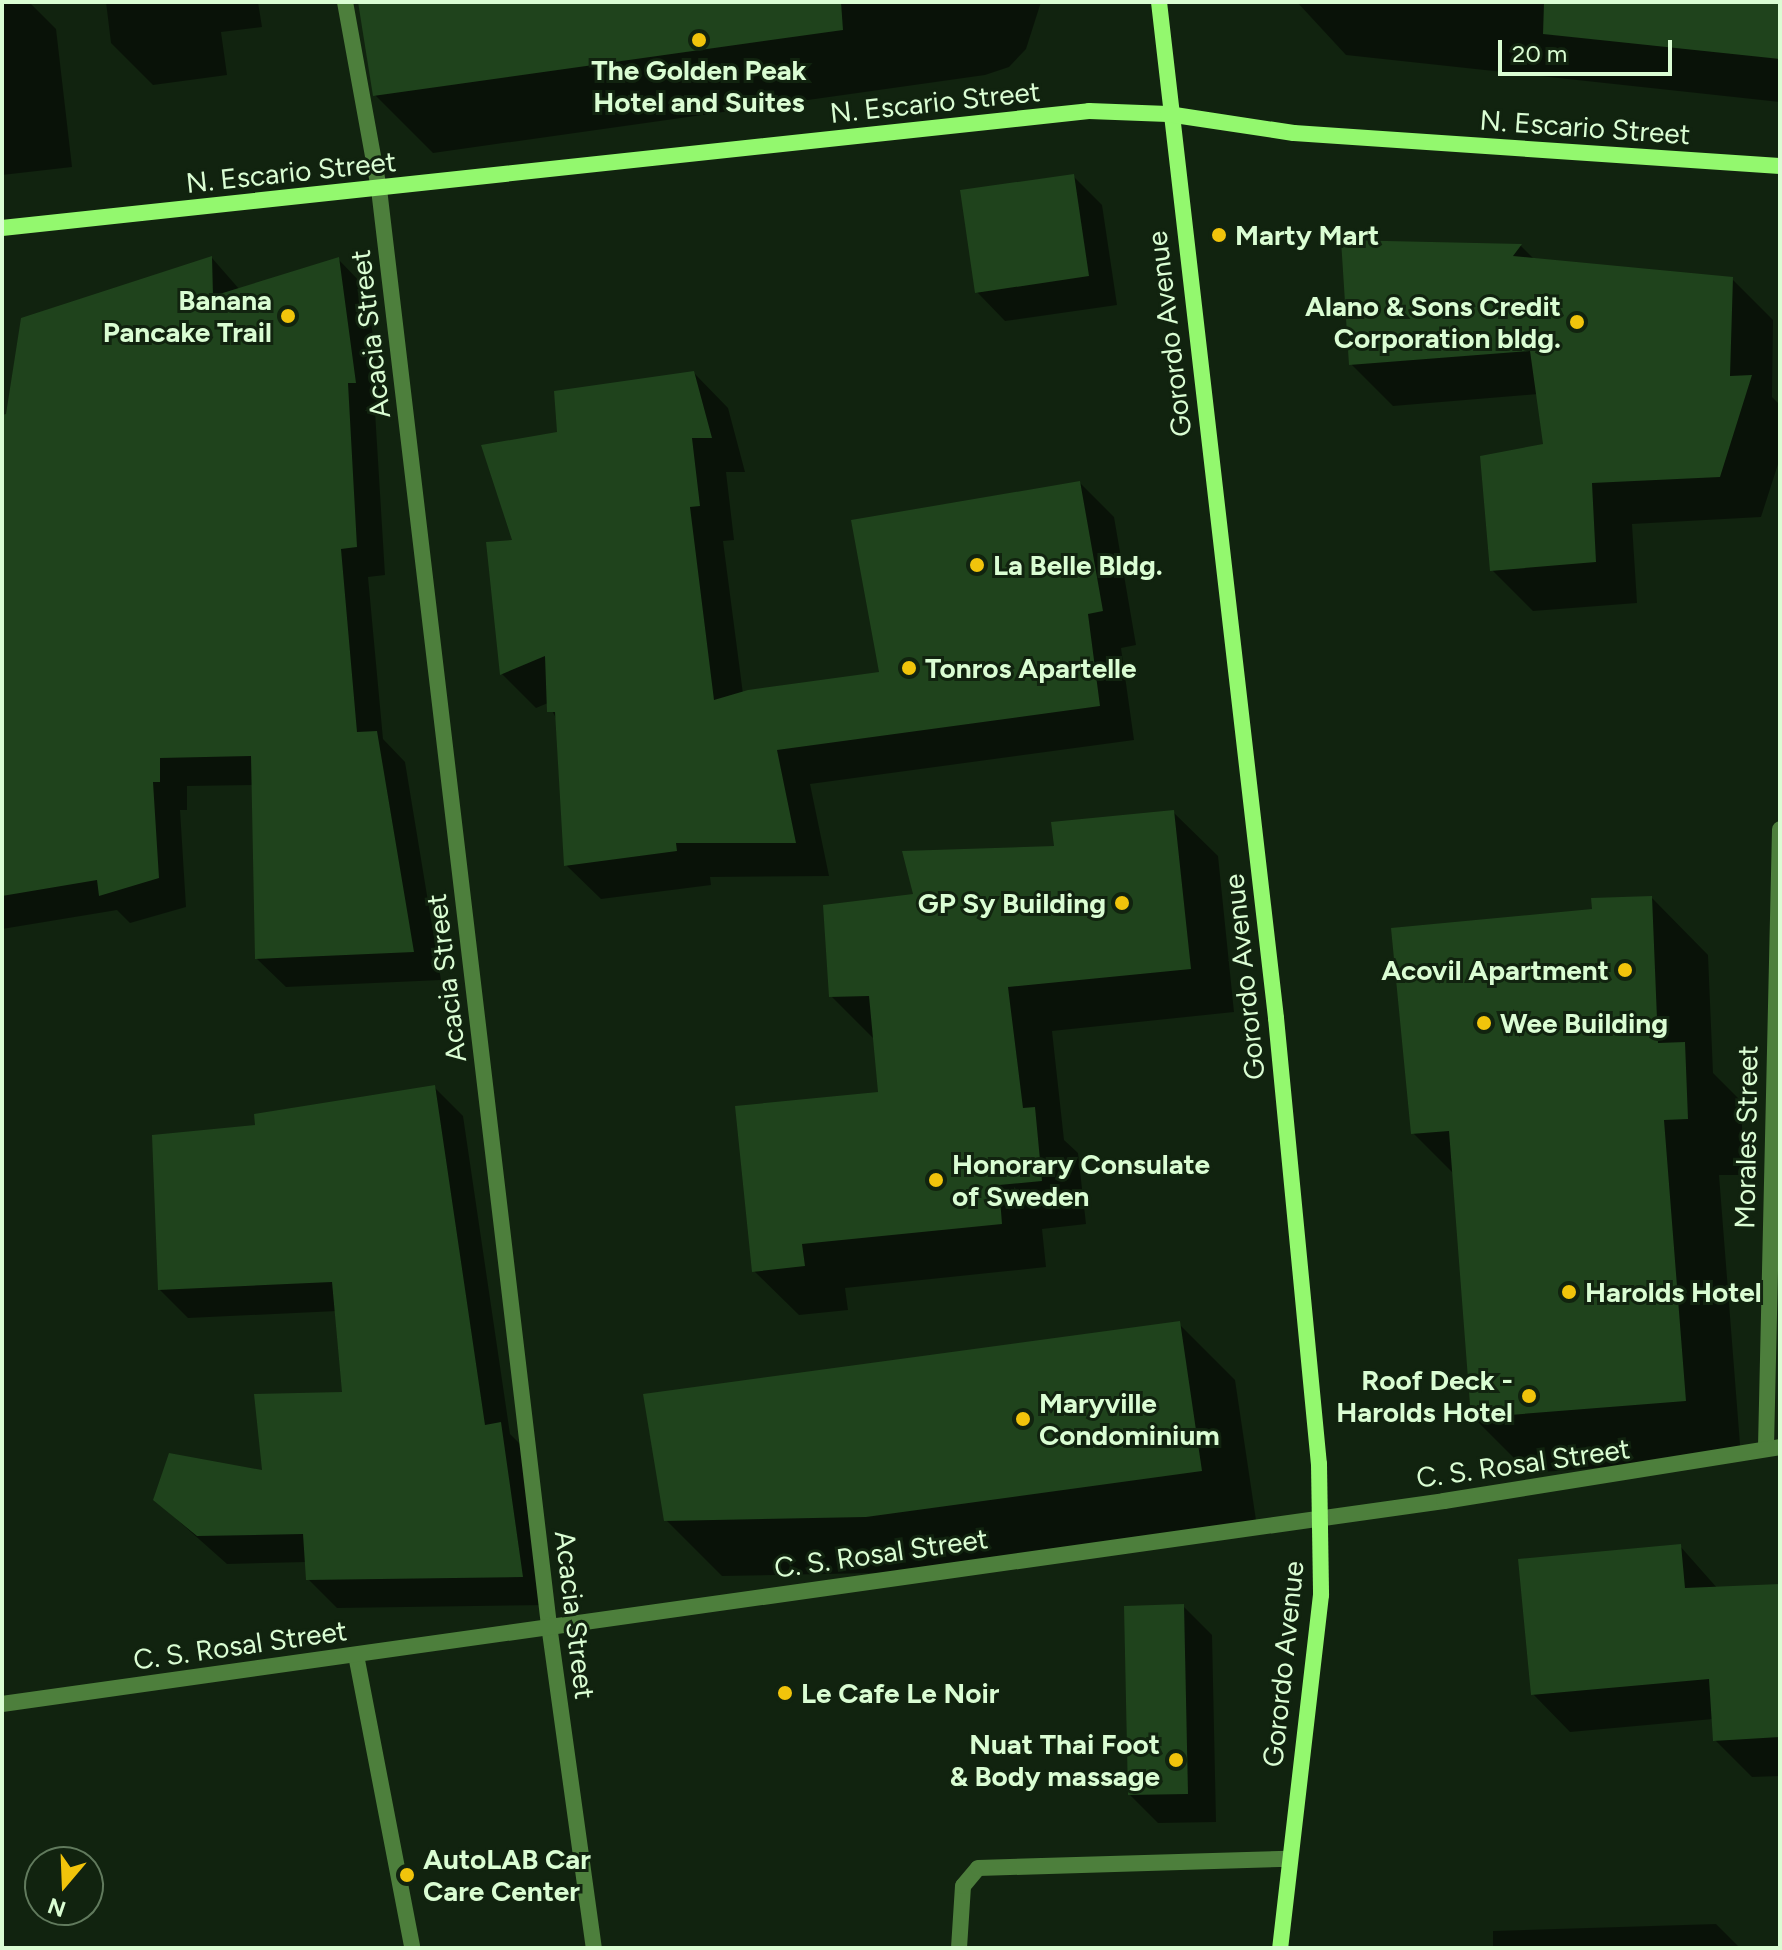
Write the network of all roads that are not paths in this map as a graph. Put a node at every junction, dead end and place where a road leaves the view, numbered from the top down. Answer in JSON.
{"nodes":[{"id":1,"x":345,"y":2,"type":"edge"},
{"id":2,"x":1159,"y":2,"type":"edge"},
{"id":3,"x":1168,"y":114,"type":"junction"},
{"id":4,"x":1780,"y":166,"type":"edge"},
{"id":5,"x":379,"y":189,"type":"junction"},
{"id":6,"x":2,"y":228,"type":"edge"},
{"id":7,"x":1780,"y":829,"type":"edge"},
{"id":8,"x":1777,"y":992,"type":"edge"},
{"id":9,"x":1773,"y":1447,"type":"edge"},
{"id":10,"x":1320,"y":1518,"type":"junction"},
{"id":11,"x":549,"y":1625,"type":"junction"},
{"id":12,"x":356,"y":1655,"type":"junction"},
{"id":13,"x":2,"y":1704,"type":"edge"},
{"id":14,"x":1289,"y":1859,"type":"junction"},
{"id":15,"x":412,"y":1946,"type":"dead end"},
{"id":16,"x":594,"y":1948,"type":"edge"},
{"id":17,"x":959,"y":1948,"type":"edge"},
{"id":18,"x":1280,"y":1948,"type":"edge"}],
"edges":[{"from":1,"to":5,"type":"street","name":"Acacia Street"},
{"from":2,"to":3,"type":"main road","name":"Gorordo Avenue"},
{"from":3,"to":4,"type":"main road","name":"N. Escario Street"},
{"from":3,"to":5,"type":"main road","name":"N. Escario Street"},
{"from":3,"to":10,"type":"main road","name":"Gorordo Avenue"},
{"from":5,"to":6,"type":"main road","name":"N. Escario Street"},
{"from":5,"to":11,"type":"street","name":"Acacia Street"},
{"from":7,"to":8,"type":"street","name":"Morales Street"},
{"from":8,"to":9,"type":"street","name":"Morales Street"},
{"from":9,"to":10,"type":"street","name":"C. S. Rosal Street"},
{"from":10,"to":11,"type":"street","name":"C. S. Rosal Street"},
{"from":10,"to":14,"type":"main road","name":"Gorordo Avenue"},
{"from":11,"to":12,"type":"street","name":"C. S. Rosal Street"},
{"from":11,"to":16,"type":"street","name":"Acacia Street"},
{"from":12,"to":13,"type":"street","name":"C. S. Rosal Street"},
{"from":12,"to":15,"type":"street"},
{"from":14,"to":17,"type":"street"},
{"from":14,"to":18,"type":"main road","name":"Gorordo Avenue"}]}
